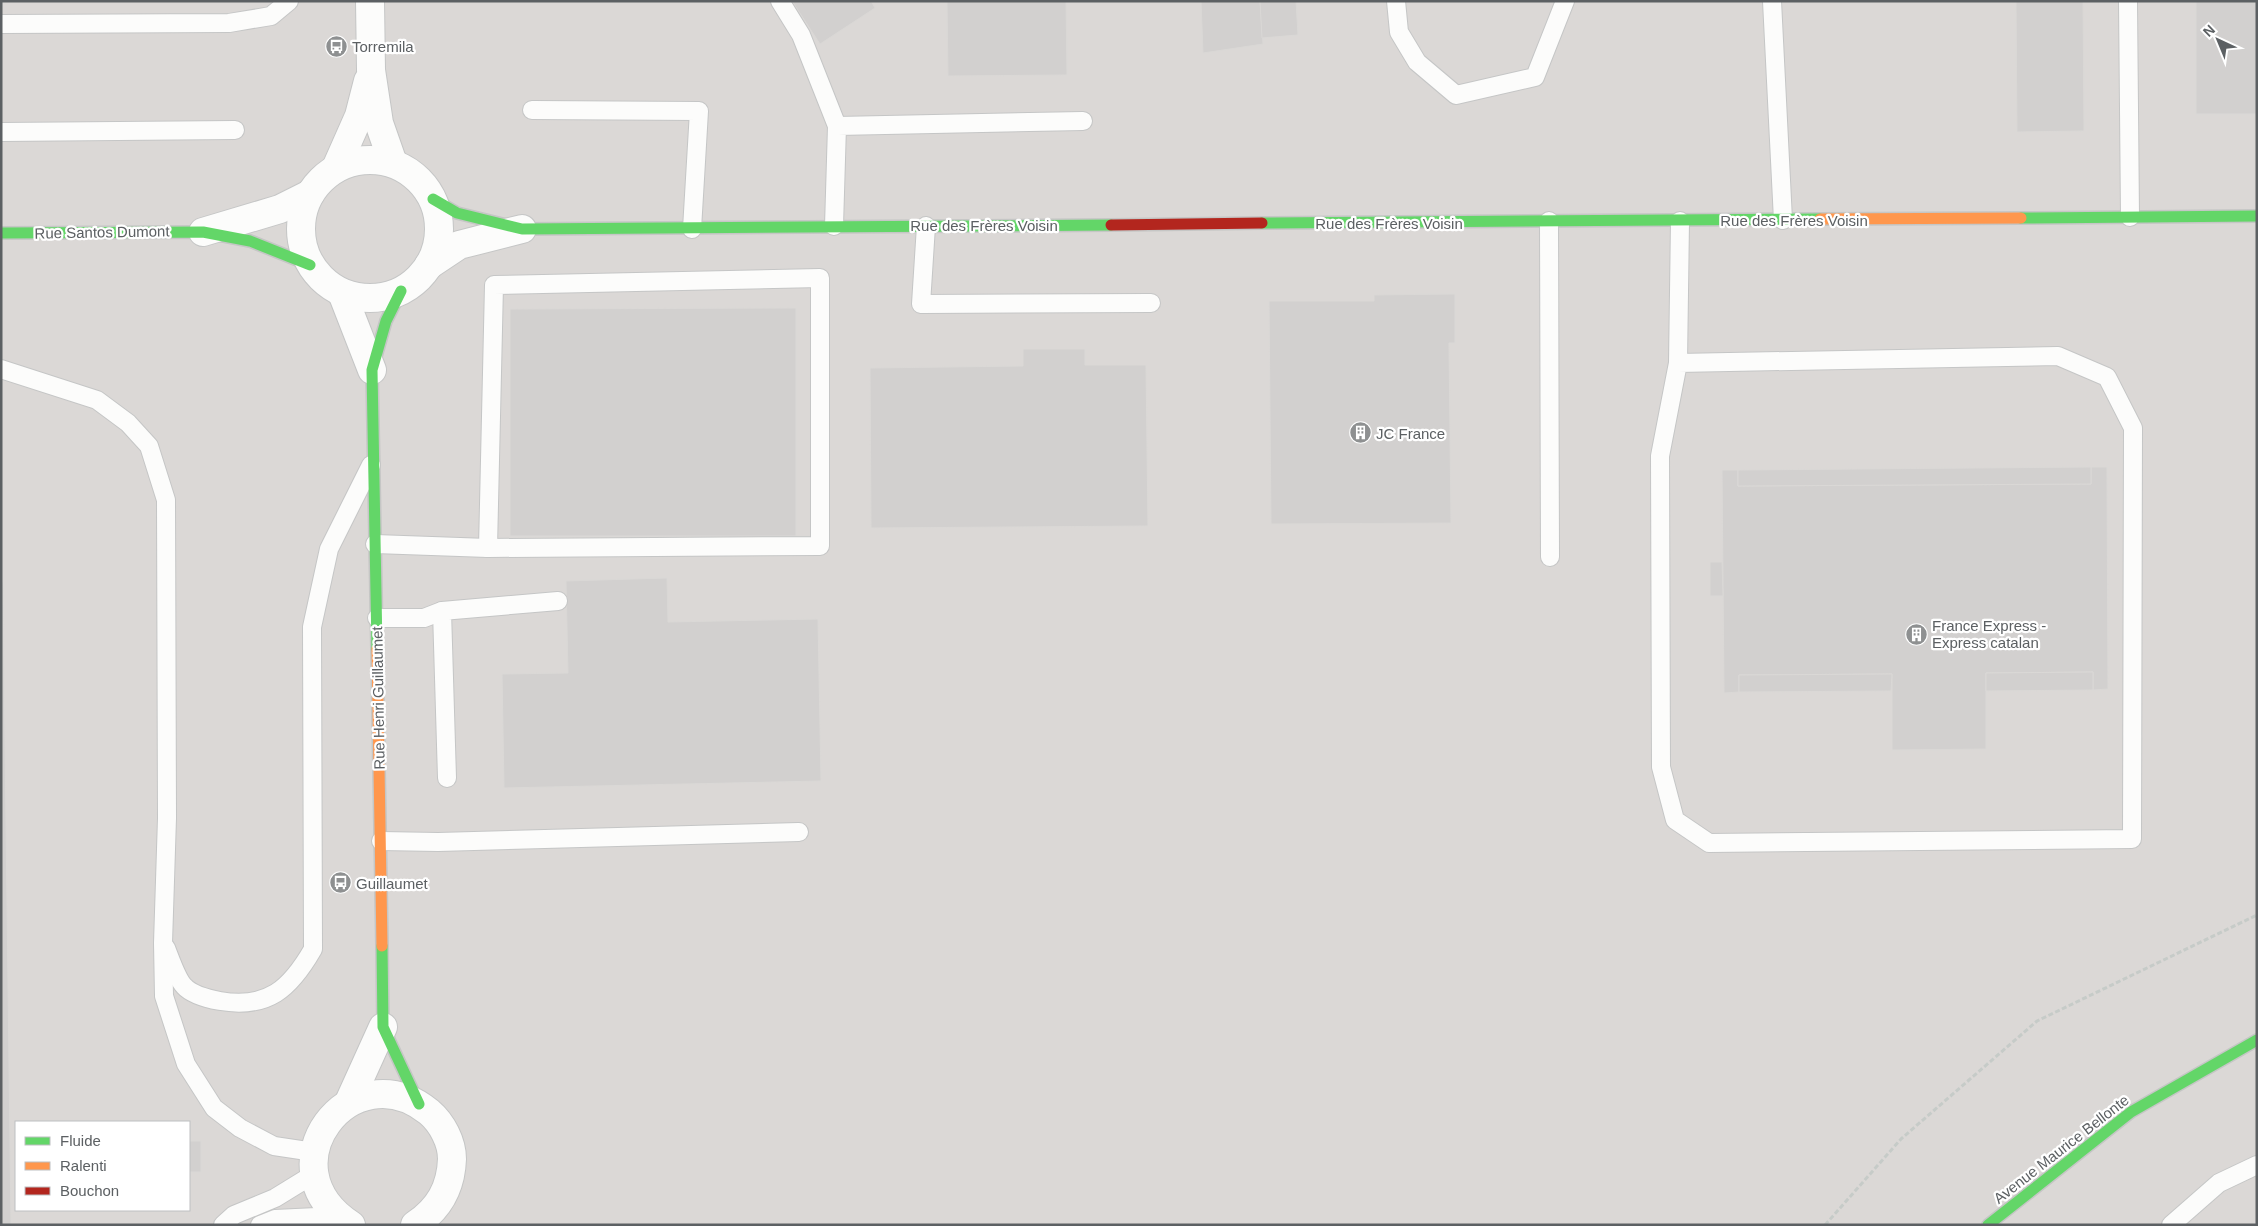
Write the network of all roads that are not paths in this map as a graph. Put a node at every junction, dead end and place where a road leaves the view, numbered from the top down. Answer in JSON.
{"nodes":[{"id":1,"x":290,"y":1,"type":"edge"},
{"id":2,"x":370,"y":1,"type":"edge"},
{"id":3,"x":780,"y":1,"type":"edge"},
{"id":4,"x":1396,"y":1,"type":"edge"},
{"id":5,"x":1565,"y":1,"type":"edge"},
{"id":6,"x":1772,"y":1,"type":"edge"},
{"id":7,"x":2128,"y":1,"type":"edge"},
{"id":8,"x":1,"y":24,"type":"edge"},
{"id":9,"x":371,"y":70,"type":"junction"},
{"id":10,"x":532,"y":110,"type":"dead end"},
{"id":11,"x":1083,"y":121,"type":"dead end"},
{"id":12,"x":837,"y":126,"type":"junction"},
{"id":13,"x":235,"y":130,"type":"dead end"},
{"id":14,"x":1,"y":132,"type":"edge"},
{"id":15,"x":393,"y":163,"type":"junction"},
{"id":16,"x":336,"y":168,"type":"junction"},
{"id":17,"x":310,"y":194,"type":"junction"},
{"id":18,"x":433,"y":199,"type":"junction"},
{"id":19,"x":2257,"y":216,"type":"edge"},
{"id":20,"x":2130,"y":217,"type":"junction"},
{"id":21,"x":1680,"y":220,"type":"junction"},
{"id":22,"x":1783,"y":220,"type":"junction"},
{"id":23,"x":1549,"y":221,"type":"junction"},
{"id":24,"x":834,"y":226,"type":"junction"},
{"id":25,"x":926,"y":226,"type":"junction"},
{"id":26,"x":522,"y":229,"type":"junction"},
{"id":27,"x":692,"y":229,"type":"junction"},
{"id":28,"x":203,"y":232,"type":"junction"},
{"id":29,"x":1,"y":233,"type":"edge"},
{"id":30,"x":310,"y":265,"type":"junction"},
{"id":31,"x":429,"y":265,"type":"junction"},
{"id":32,"x":401,"y":291,"type":"junction"},
{"id":33,"x":342,"y":293,"type":"junction"},
{"id":34,"x":1151,"y":303,"type":"dead end"},
{"id":35,"x":1678,"y":363,"type":"junction"},
{"id":36,"x":1,"y":369,"type":"edge"},
{"id":37,"x":372,"y":370,"type":"junction"},
{"id":38,"x":374,"y":458,"type":"junction"},
{"id":39,"x":375,"y":544,"type":"junction"},
{"id":40,"x":488,"y":548,"type":"junction"},
{"id":41,"x":1550,"y":557,"type":"dead end"},
{"id":42,"x":558,"y":601,"type":"dead end"},
{"id":43,"x":442,"y":610,"type":"junction"},
{"id":44,"x":377,"y":618,"type":"junction"},
{"id":45,"x":447,"y":778,"type":"dead end"},
{"id":46,"x":799,"y":832,"type":"dead end"},
{"id":47,"x":380,"y":841,"type":"junction"},
{"id":48,"x":163,"y":943,"type":"junction"},
{"id":49,"x":383,"y":1026,"type":"junction"},
{"id":50,"x":2257,"y":1040,"type":"edge"},
{"id":51,"x":349,"y":1102,"type":"junction"},
{"id":52,"x":419,"y":1104,"type":"junction"},
{"id":53,"x":314,"y":1163,"type":"junction"},
{"id":54,"x":2257,"y":1165,"type":"edge"},
{"id":55,"x":344,"y":1220,"type":"edge"},
{"id":56,"x":224,"y":1225,"type":"edge"},
{"id":57,"x":260,"y":1225,"type":"edge"},
{"id":58,"x":415,"y":1225,"type":"edge"},
{"id":59,"x":1988,"y":1225,"type":"edge"},
{"id":60,"x":2171,"y":1225,"type":"edge"}],
"edges":[{"from":1,"to":8,"type":"lane"},
{"from":2,"to":9,"type":"street"},
{"from":3,"to":12,"type":"lane"},
{"from":4,"to":5,"type":"lane"},
{"from":6,"to":22,"type":"lane"},
{"from":7,"to":20,"type":"lane"},
{"from":9,"to":15,"type":"street"},
{"from":9,"to":16,"type":"street"},
{"from":10,"to":27,"type":"lane"},
{"from":11,"to":12,"type":"lane"},
{"from":12,"to":24,"type":"lane"},
{"from":13,"to":14,"type":"lane"},
{"from":15,"to":16,"type":"street"},
{"from":15,"to":18,"type":"street"},
{"from":16,"to":17,"type":"street"},
{"from":17,"to":28,"type":"street","name":"Rue Santos Dumont"},
{"from":17,"to":30,"type":"street"},
{"from":18,"to":26,"type":"street","name":"Rue des Frères Voisin"},
{"from":18,"to":31,"type":"street"},
{"from":19,"to":20,"type":"street","name":"Rue des Frères Voisin"},
{"from":20,"to":22,"type":"street","name":"Rue des Frères Voisin"},
{"from":21,"to":22,"type":"street","name":"Rue des Frères Voisin"},
{"from":21,"to":23,"type":"street","name":"Rue des Frères Voisin"},
{"from":21,"to":35,"type":"lane"},
{"from":23,"to":25,"type":"street","name":"Rue des Frères Voisin"},
{"from":23,"to":41,"type":"lane"},
{"from":24,"to":25,"type":"street","name":"Rue des Frères Voisin"},
{"from":24,"to":27,"type":"street","name":"Rue des Frères Voisin"},
{"from":25,"to":34,"type":"lane"},
{"from":26,"to":27,"type":"street","name":"Rue des Frères Voisin"},
{"from":26,"to":31,"type":"street","name":"Rue des Frères Voisin"},
{"from":28,"to":29,"type":"street","name":"Rue Santos Dumont"},
{"from":28,"to":30,"type":"street","name":"Rue Santos Dumont"},
{"from":30,"to":33,"type":"street"},
{"from":31,"to":32,"type":"street"},
{"from":32,"to":33,"type":"street"},
{"from":32,"to":37,"type":"street","name":"Rue Henri Guillaumet"},
{"from":33,"to":37,"type":"street","name":"Rue Henri Guillaumet"},
{"from":35,"to":35,"type":"lane"},
{"from":36,"to":48,"type":"lane"},
{"from":37,"to":38,"type":"street","name":"Rue Henri Guillaumet"},
{"from":38,"to":39,"type":"street","name":"Rue Henri Guillaumet"},
{"from":38,"to":48,"type":"lane"},
{"from":39,"to":40,"type":"lane"},
{"from":39,"to":44,"type":"street","name":"Rue Henri Guillaumet"},
{"from":40,"to":40,"type":"lane"},
{"from":42,"to":43,"type":"lane"},
{"from":43,"to":44,"type":"lane"},
{"from":43,"to":45,"type":"lane"},
{"from":44,"to":47,"type":"street","name":"Rue Henri Guillaumet"},
{"from":46,"to":47,"type":"lane"},
{"from":47,"to":49,"type":"street","name":"Rue Henri Guillaumet"},
{"from":48,"to":53,"type":"lane"},
{"from":49,"to":51,"type":"street","name":"Rue Henri Guillaumet"},
{"from":49,"to":52,"type":"street","name":"Rue Henri Guillaumet"},
{"from":50,"to":59,"type":"street","name":"Avenue Maurice Bellonte"},
{"from":51,"to":52,"type":"street"},
{"from":51,"to":53,"type":"street"},
{"from":52,"to":58,"type":"street"},
{"from":53,"to":55,"type":"street"},
{"from":53,"to":56,"type":"lane"},
{"from":54,"to":60,"type":"lane"},
{"from":55,"to":57,"type":"lane"}]}
